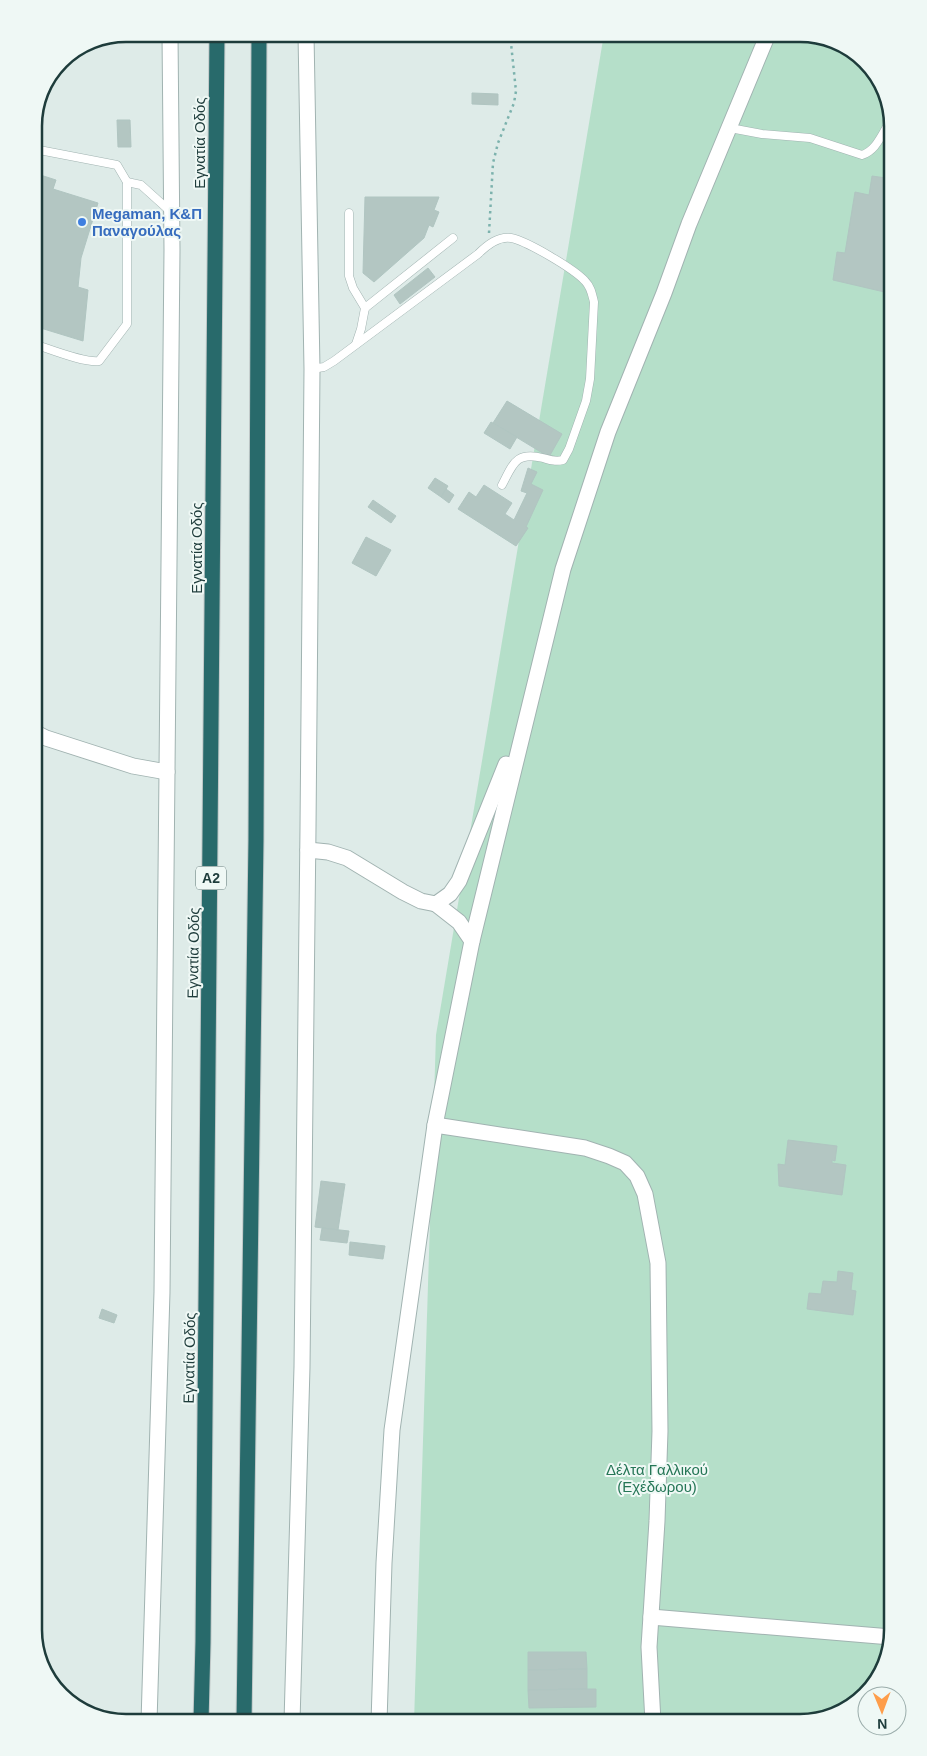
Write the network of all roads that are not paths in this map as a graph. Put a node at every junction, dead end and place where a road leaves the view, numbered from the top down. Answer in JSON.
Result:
{"nodes":[{"id":1,"x":170,"y":42,"type":"edge"},
{"id":2,"x":217,"y":42,"type":"edge"},
{"id":3,"x":259,"y":42,"type":"edge"},
{"id":4,"x":306,"y":42,"type":"edge"},
{"id":5,"x":764,"y":43,"type":"edge"},
{"id":6,"x":730,"y":128,"type":"junction"},
{"id":7,"x":884,"y":132,"type":"edge"},
{"id":8,"x":43,"y":151,"type":"edge"},
{"id":9,"x":127,"y":182,"type":"junction"},
{"id":10,"x":172,"y":213,"type":"junction"},
{"id":11,"x":349,"y":213,"type":"dead end"},
{"id":12,"x":453,"y":238,"type":"dead end"},
{"id":13,"x":365,"y":308,"type":"junction"},
{"id":14,"x":356,"y":344,"type":"junction"},
{"id":15,"x":43,"y":347,"type":"edge"},
{"id":16,"x":312,"y":369,"type":"junction"},
{"id":17,"x":502,"y":485,"type":"dead end"},
{"id":18,"x":528,"y":707,"type":"junction"},
{"id":19,"x":43,"y":736,"type":"edge"},
{"id":20,"x":167,"y":772,"type":"junction"},
{"id":21,"x":308,"y":850,"type":"junction"},
{"id":22,"x":436,"y":904,"type":"junction"},
{"id":23,"x":472,"y":940,"type":"junction"},
{"id":24,"x":435,"y":1125,"type":"junction"},
{"id":25,"x":651,"y":1617,"type":"junction"},
{"id":26,"x":884,"y":1636,"type":"edge"},
{"id":27,"x":150,"y":1713,"type":"edge"},
{"id":28,"x":201,"y":1713,"type":"edge"},
{"id":29,"x":244,"y":1713,"type":"edge"},
{"id":30,"x":292,"y":1713,"type":"edge"},
{"id":31,"x":379,"y":1713,"type":"edge"},
{"id":32,"x":653,"y":1714,"type":"edge"}],
"edges":[{"from":1,"to":10,"type":"street"},
{"from":2,"to":28,"type":"highway","name":"Εγνατία Οδός","number":"Α2"},
{"from":3,"to":29,"type":"highway"},
{"from":4,"to":16,"type":"street"},
{"from":5,"to":6,"type":"street"},
{"from":6,"to":7,"type":"lane"},
{"from":6,"to":18,"type":"street"},
{"from":8,"to":9,"type":"lane"},
{"from":9,"to":10,"type":"lane"},
{"from":9,"to":15,"type":"lane"},
{"from":10,"to":20,"type":"street"},
{"from":11,"to":13,"type":"lane"},
{"from":12,"to":13,"type":"lane"},
{"from":13,"to":14,"type":"lane"},
{"from":14,"to":16,"type":"lane"},
{"from":14,"to":17,"type":"lane"},
{"from":16,"to":21,"type":"street"},
{"from":18,"to":22,"type":"street"},
{"from":18,"to":23,"type":"street"},
{"from":19,"to":20,"type":"street"},
{"from":20,"to":27,"type":"street"},
{"from":21,"to":22,"type":"street"},
{"from":21,"to":30,"type":"street"},
{"from":22,"to":23,"type":"street"},
{"from":23,"to":24,"type":"street"},
{"from":24,"to":25,"type":"street"},
{"from":24,"to":31,"type":"street"},
{"from":25,"to":26,"type":"street"},
{"from":25,"to":32,"type":"street"}]}
